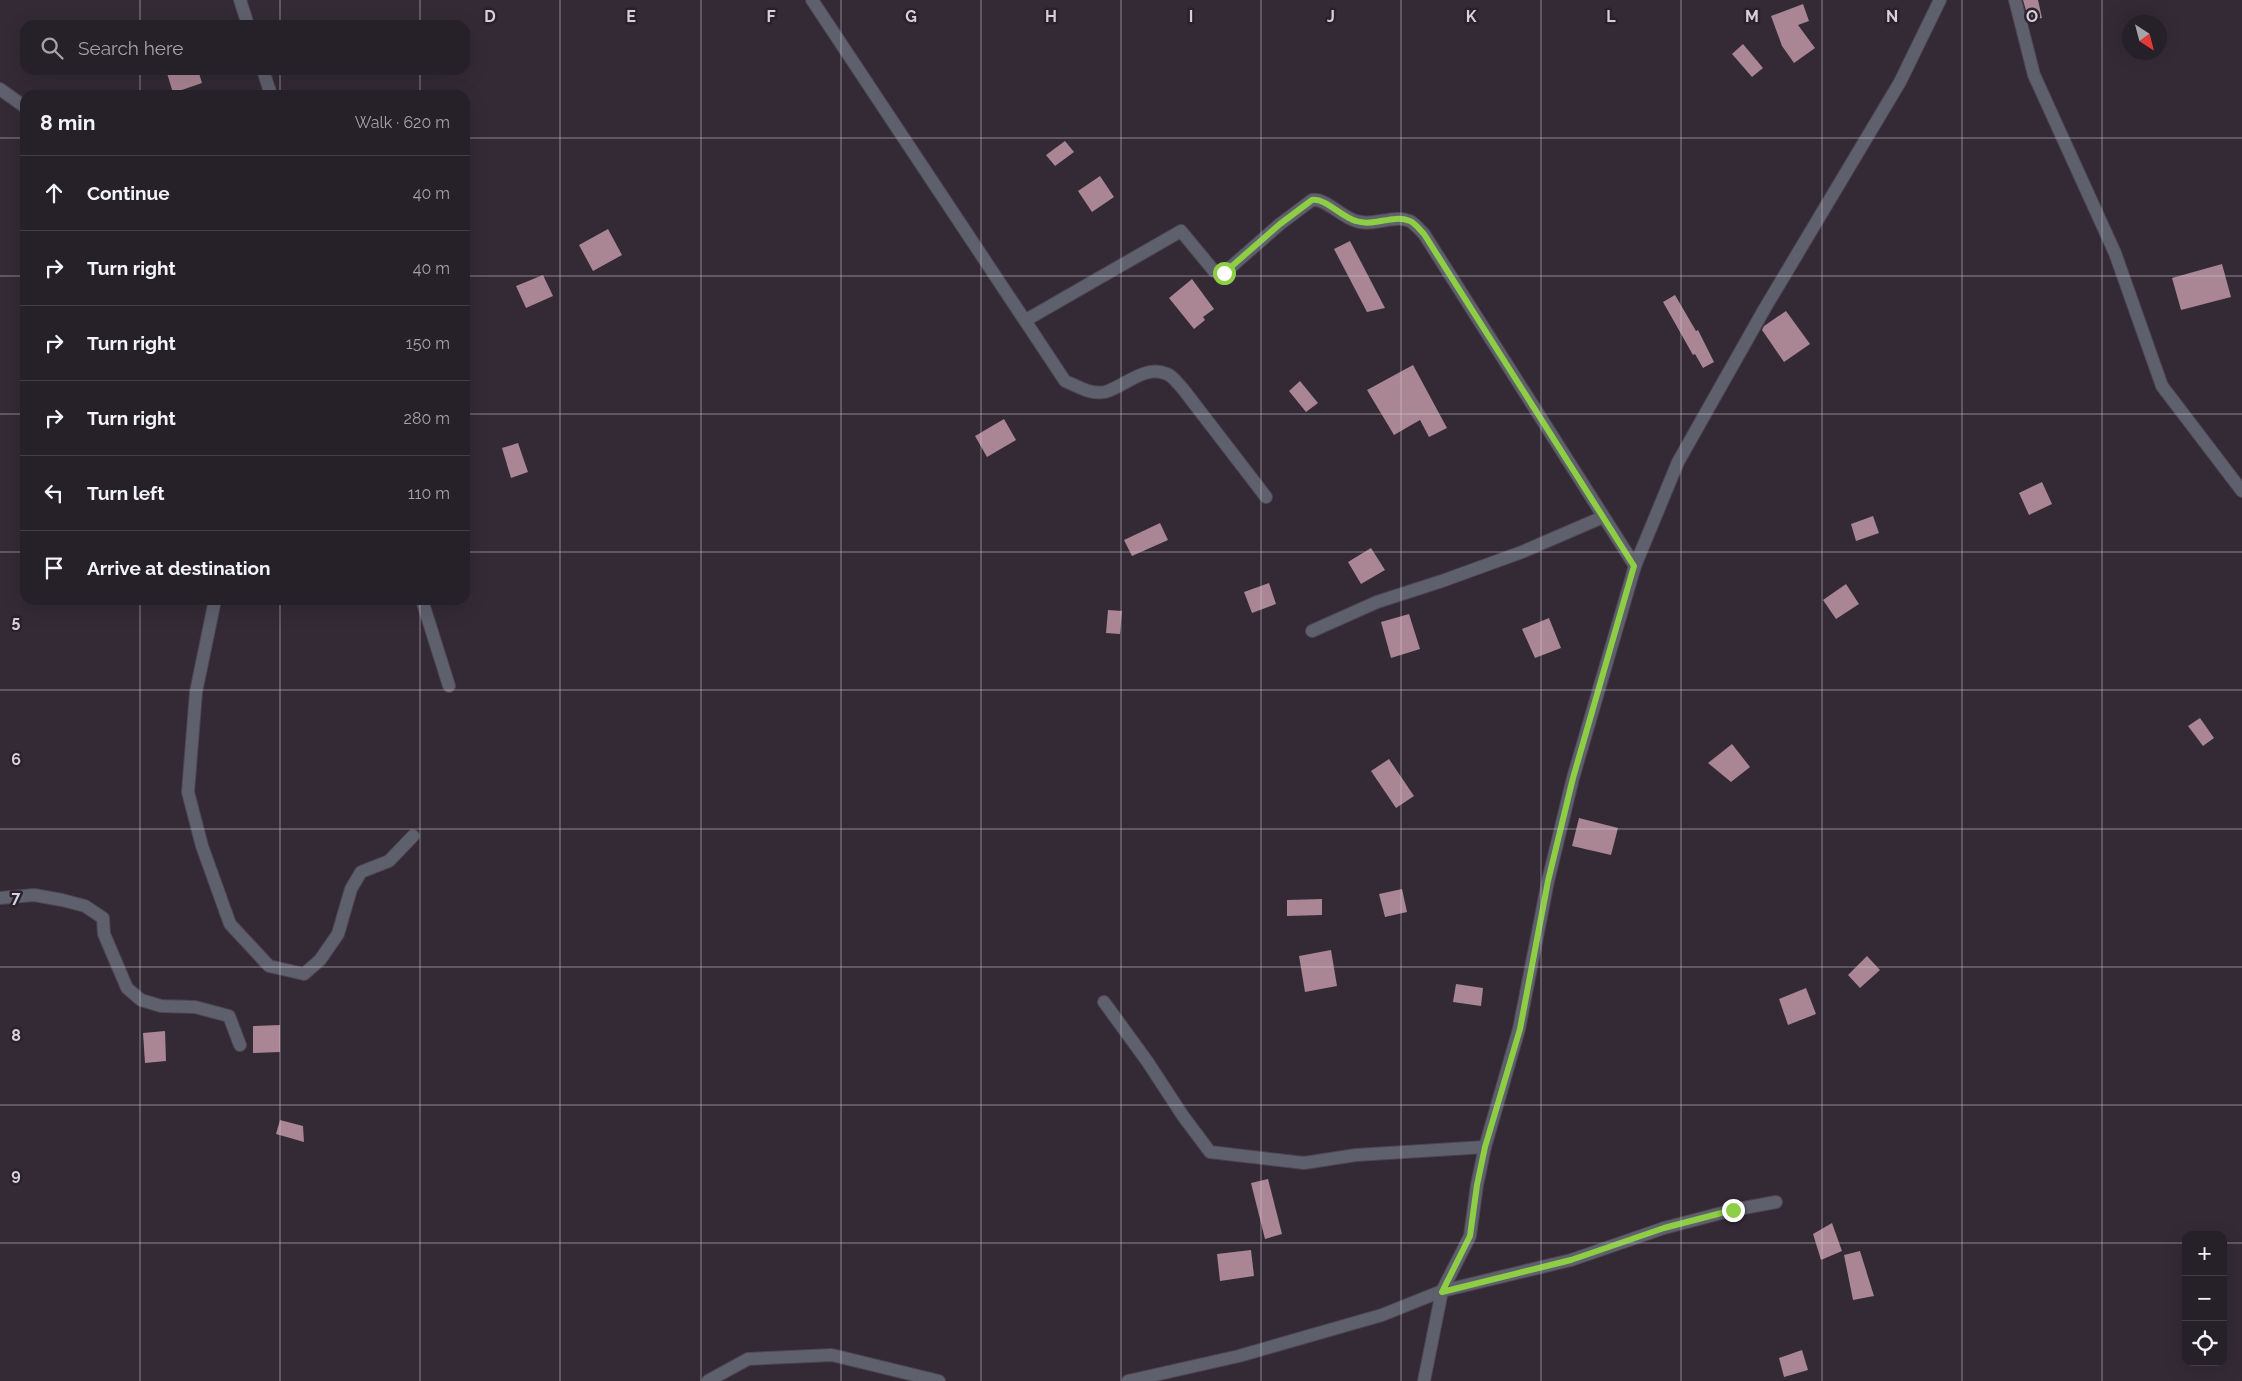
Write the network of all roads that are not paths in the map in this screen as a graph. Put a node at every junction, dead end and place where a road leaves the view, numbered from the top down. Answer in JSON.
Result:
{"nodes":[{"id":1,"x":240,"y":0,"type":"edge"},
{"id":2,"x":812,"y":0,"type":"edge"},
{"id":3,"x":1940,"y":0,"type":"edge"},
{"id":4,"x":2015,"y":0,"type":"edge"},
{"id":5,"x":246,"y":20,"type":"edge"},
{"id":6,"x":264,"y":75,"type":"edge"},
{"id":7,"x":0,"y":89,"type":"edge"},
{"id":8,"x":269,"y":90,"type":"edge"},
{"id":9,"x":20,"y":103,"type":"edge"},
{"id":10,"x":1026,"y":320,"type":"junction"},
{"id":11,"x":2242,"y":491,"type":"edge"},
{"id":12,"x":1266,"y":497,"type":"dead end"},
{"id":13,"x":1603,"y":517,"type":"junction"},
{"id":14,"x":1634,"y":566,"type":"junction"},
{"id":15,"x":214,"y":605,"type":"edge"},
{"id":16,"x":424,"y":605,"type":"edge"},
{"id":17,"x":1312,"y":631,"type":"dead end"},
{"id":18,"x":449,"y":686,"type":"dead end"},
{"id":19,"x":414,"y":836,"type":"dead end"},
{"id":20,"x":0,"y":898,"type":"edge"},
{"id":21,"x":1104,"y":1002,"type":"dead end"},
{"id":22,"x":240,"y":1045,"type":"dead end"},
{"id":23,"x":1485,"y":1147,"type":"junction"},
{"id":24,"x":1776,"y":1202,"type":"dead end"},
{"id":25,"x":1442,"y":1292,"type":"junction"},
{"id":26,"x":708,"y":1381,"type":"edge"},
{"id":27,"x":939,"y":1381,"type":"edge"},
{"id":28,"x":1128,"y":1381,"type":"edge"},
{"id":29,"x":1424,"y":1381,"type":"edge"}],
"edges":[{"from":1,"to":5,"type":"street"},
{"from":2,"to":10,"type":"street"},
{"from":3,"to":14,"type":"street"},
{"from":4,"to":11,"type":"street"},
{"from":6,"to":8,"type":"street"},
{"from":7,"to":9,"type":"street"},
{"from":10,"to":12,"type":"street"},
{"from":10,"to":13,"type":"street"},
{"from":13,"to":14,"type":"street"},
{"from":13,"to":17,"type":"street"},
{"from":14,"to":23,"type":"street"},
{"from":15,"to":19,"type":"street"},
{"from":16,"to":18,"type":"street"},
{"from":20,"to":22,"type":"street"},
{"from":21,"to":23,"type":"street"},
{"from":23,"to":25,"type":"street"},
{"from":24,"to":25,"type":"street"},
{"from":25,"to":28,"type":"street"},
{"from":25,"to":29,"type":"street"},
{"from":26,"to":27,"type":"street"}]}
